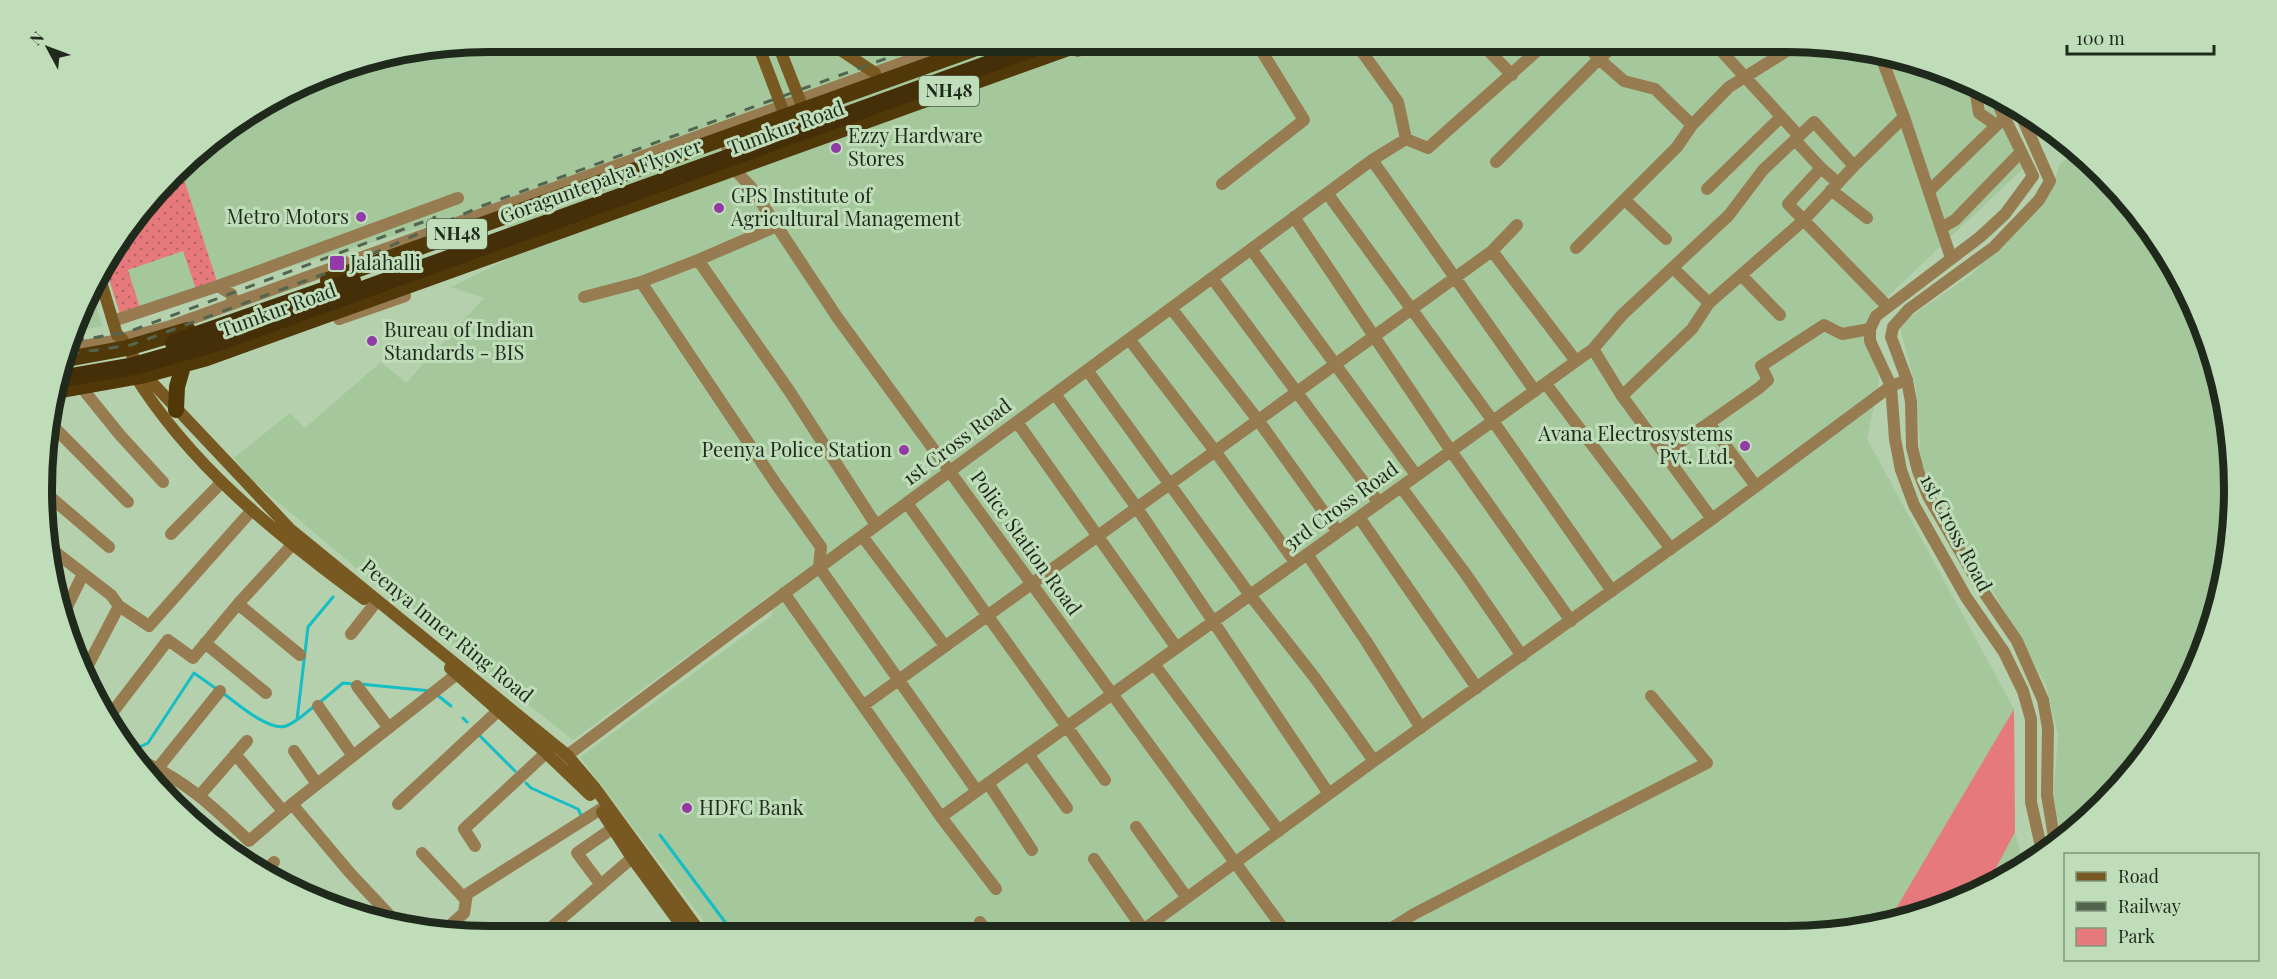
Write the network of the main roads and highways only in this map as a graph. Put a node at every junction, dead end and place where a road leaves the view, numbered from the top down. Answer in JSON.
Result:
{"nodes":[{"id":1,"x":761,"y":52,"type":"edge"},
{"id":2,"x":781,"y":52,"type":"edge"},
{"id":3,"x":843,"y":52,"type":"edge"},
{"id":4,"x":963,"y":52,"type":"edge"},
{"id":5,"x":987,"y":52,"type":"edge"},
{"id":6,"x":1022,"y":52,"type":"edge"},
{"id":7,"x":1058,"y":52,"type":"edge"},
{"id":8,"x":875,"y":73,"type":"road end"},
{"id":9,"x":802,"y":105,"type":"junction"},
{"id":10,"x":784,"y":111,"type":"junction"},
{"id":11,"x":813,"y":141,"type":"junction"},
{"id":12,"x":796,"y":147,"type":"junction"},
{"id":13,"x":103,"y":287,"type":"edge"},
{"id":14,"x":120,"y":343,"type":"junction"},
{"id":15,"x":73,"y":357,"type":"edge"},
{"id":16,"x":188,"y":364,"type":"junction"},
{"id":17,"x":70,"y":366,"type":"edge"},
{"id":18,"x":134,"y":377,"type":"junction"},
{"id":19,"x":67,"y":378,"type":"edge"},
{"id":20,"x":64,"y":389,"type":"edge"},
{"id":21,"x":176,"y":410,"type":"junction"},
{"id":22,"x":562,"y":759,"type":"junction"},
{"id":23,"x":685,"y":926,"type":"edge"},
{"id":24,"x":686,"y":926,"type":"edge"}],
"edges":[{"from":1,"to":10,"type":"main road"},
{"from":2,"to":9,"type":"main road"},
{"from":3,"to":8,"type":"main road"},
{"from":4,"to":9,"type":"highway","name":"Tumkur Road","number":"NH48"},
{"from":5,"to":17,"type":"highway","name":"Goraguntepalya Flyover","bridge":true},
{"from":6,"to":19,"type":"highway","name":"Goraguntepalya Flyover","bridge":true},
{"from":7,"to":11,"type":"highway","name":"Tumkur Road","number":"NH48"},
{"from":9,"to":10,"type":"highway","name":"Tumkur Road","number":"NH48"},
{"from":9,"to":11,"type":"main road"},
{"from":10,"to":12,"type":"main road"},
{"from":10,"to":14,"type":"highway","name":"Tumkur Road","number":"NH48"},
{"from":11,"to":12,"type":"highway","name":"Tumkur Road","number":"NH48"},
{"from":12,"to":16,"type":"highway","name":"Tumkur Road","number":"NH48"},
{"from":13,"to":14,"type":"main road"},
{"from":14,"to":15,"type":"highway","name":"Tumkur Road","number":"NH48"},
{"from":14,"to":18,"type":"main road"},
{"from":16,"to":18,"type":"highway","name":"Tumkur Road","number":"NH48"},
{"from":16,"to":21,"type":"highway"},
{"from":18,"to":20,"type":"highway","name":"Tumkur Road","number":"NH48"},
{"from":18,"to":21,"type":"main road","name":"Peenya Inner Ring Road"},
{"from":18,"to":22,"type":"main road","name":"Peenya Inner Ring Road"},
{"from":21,"to":22,"type":"main road","name":"Peenya Inner Ring Road"},
{"from":22,"to":23,"type":"main road","name":"Peenya Inner Ring Road"},
{"from":22,"to":24,"type":"main road","name":"Peenya Inner Ring Road"}]}
